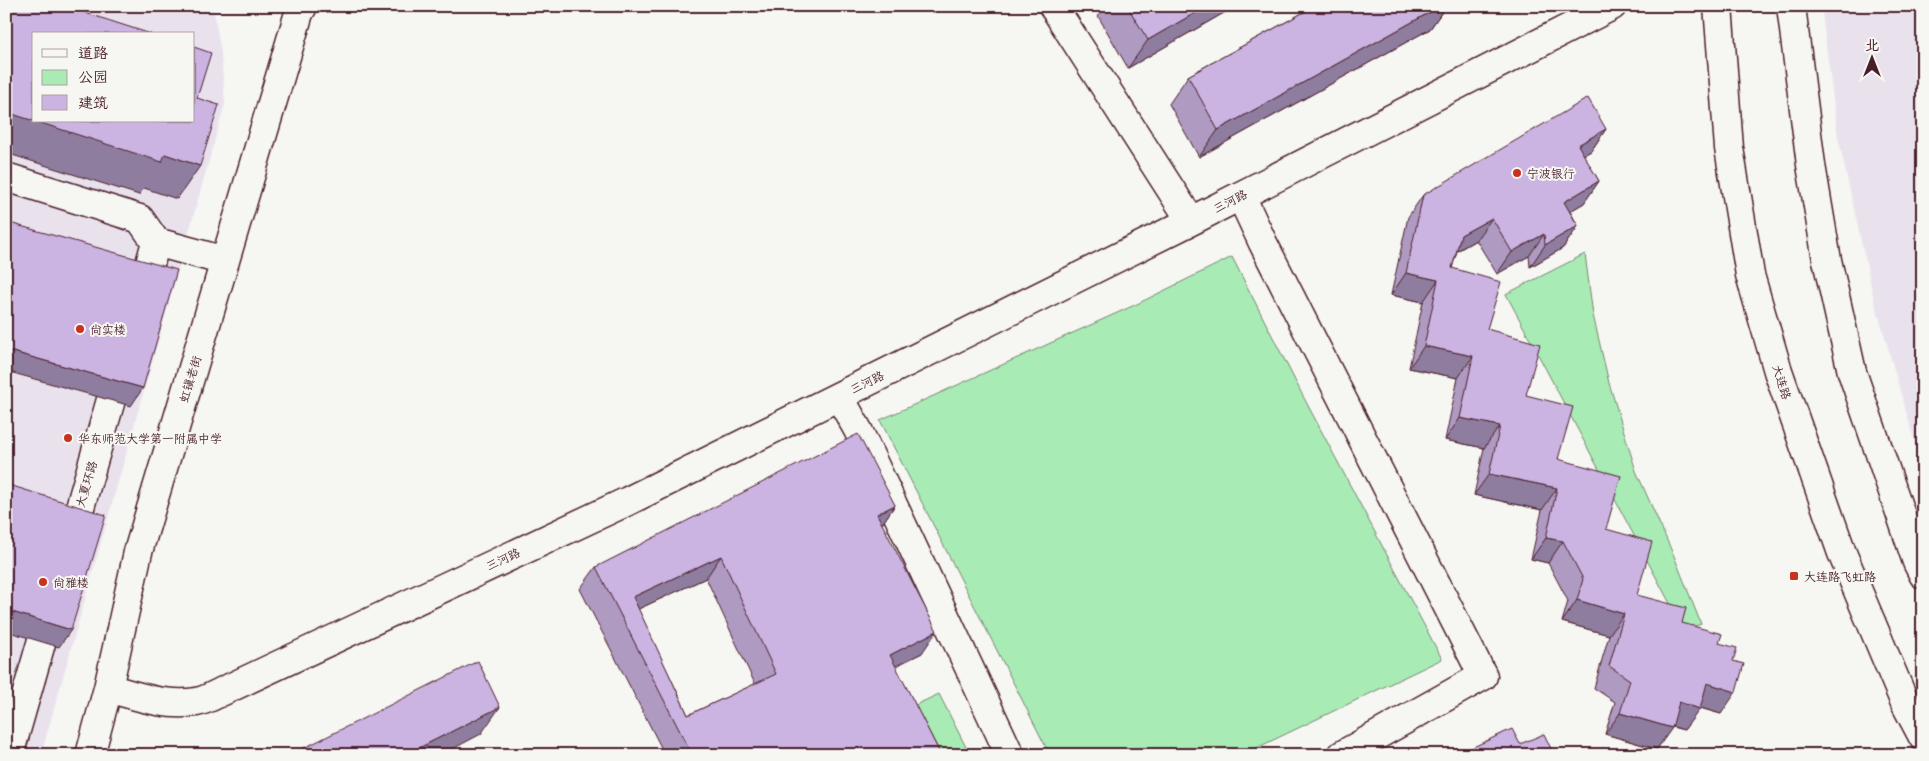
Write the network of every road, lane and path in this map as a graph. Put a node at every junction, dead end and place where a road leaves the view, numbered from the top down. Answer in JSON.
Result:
{"nodes":[{"id":1,"x":1054,"y":6,"type":"edge"},
{"id":2,"x":1612,"y":6,"type":"edge"},
{"id":3,"x":1718,"y":6,"type":"edge"},
{"id":4,"x":1791,"y":6,"type":"edge"},
{"id":5,"x":294,"y":8,"type":"edge"},
{"id":6,"x":6,"y":177,"type":"edge"},
{"id":7,"x":1241,"y":196,"type":"junction"},
{"id":8,"x":1191,"y":221,"type":"junction"},
{"id":9,"x":156,"y":242,"type":"junction"},
{"id":10,"x":225,"y":261,"type":"junction"},
{"id":11,"x":839,"y":396,"type":"junction"},
{"id":12,"x":1923,"y":574,"type":"edge"},
{"id":13,"x":108,"y":688,"type":"junction"},
{"id":14,"x":1923,"y":737,"type":"edge"},
{"id":15,"x":8,"y":755,"type":"edge"},
{"id":16,"x":90,"y":755,"type":"edge"},
{"id":17,"x":1010,"y":755,"type":"edge"},
{"id":18,"x":1342,"y":755,"type":"edge"}],
"edges":[{"from":1,"to":8,"type":"street"},
{"from":2,"to":7,"type":"street","name":"三河路"},
{"from":3,"to":14,"type":"street","name":"大连路"},
{"from":4,"to":12,"type":"street"},
{"from":5,"to":10,"type":"street","name":"虹镇老街"},
{"from":6,"to":9,"type":"street"},
{"from":7,"to":8,"type":"street","name":"三河路"},
{"from":7,"to":18,"type":"street"},
{"from":8,"to":11,"type":"street","name":"三河路"},
{"from":9,"to":10,"type":"street"},
{"from":9,"to":15,"type":"street","name":"大夏环路"},
{"from":10,"to":13,"type":"street","name":"虹镇老街"},
{"from":11,"to":13,"type":"street","name":"三河路"},
{"from":11,"to":17,"type":"street"},
{"from":13,"to":16,"type":"street","name":"虹镇老街"}]}
